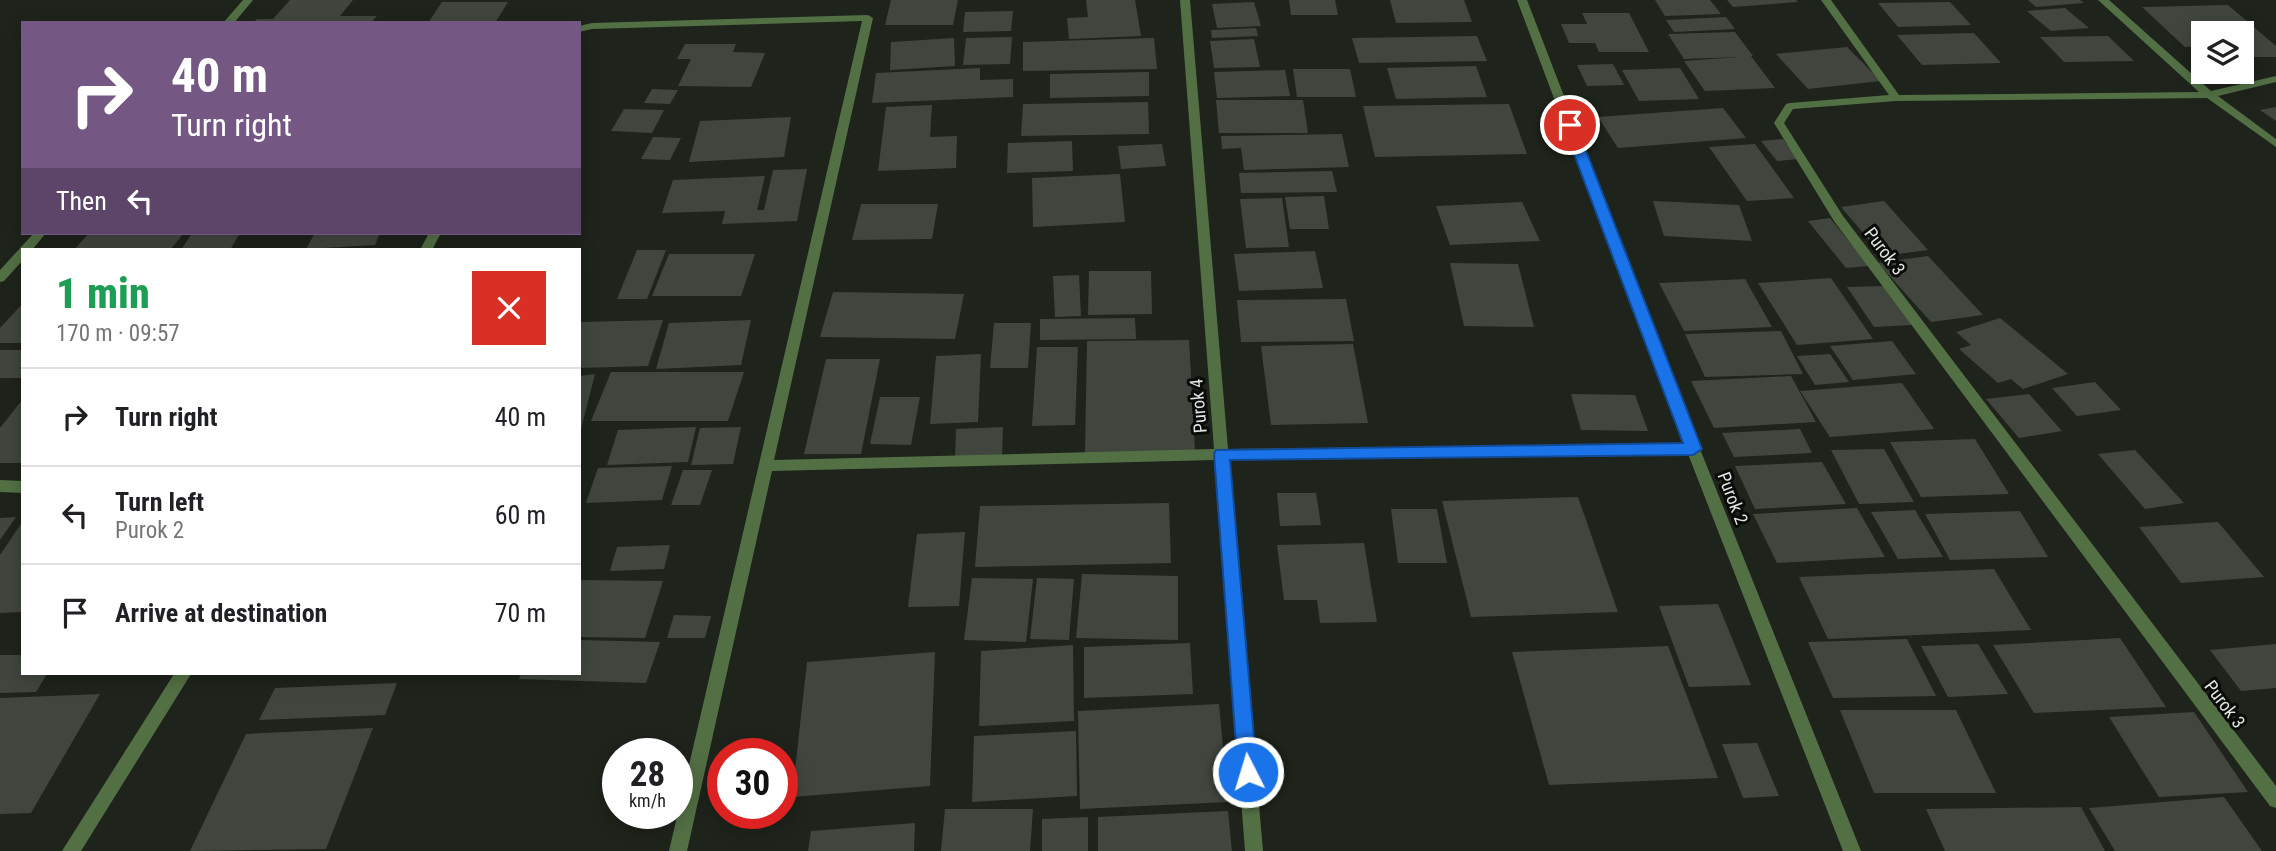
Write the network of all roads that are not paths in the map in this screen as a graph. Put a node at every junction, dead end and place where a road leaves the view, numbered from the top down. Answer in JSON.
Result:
{"nodes":[{"id":1,"x":248,"y":0,"type":"edge"},
{"id":2,"x":1185,"y":0,"type":"edge"},
{"id":3,"x":1522,"y":0,"type":"edge"},
{"id":4,"x":1826,"y":0,"type":"edge"},
{"id":5,"x":2103,"y":0,"type":"edge"},
{"id":6,"x":230,"y":21,"type":"edge"},
{"id":7,"x":581,"y":29,"type":"edge"},
{"id":8,"x":2276,"y":79,"type":"edge"},
{"id":9,"x":2209,"y":95,"type":"junction"},
{"id":10,"x":1896,"y":98,"type":"junction"},
{"id":11,"x":2276,"y":144,"type":"edge"},
{"id":12,"x":21,"y":254,"type":"edge"},
{"id":13,"x":0,"y":278,"type":"edge"},
{"id":14,"x":1693,"y":449,"type":"junction"},
{"id":15,"x":1222,"y":454,"type":"junction"},
{"id":16,"x":766,"y":466,"type":"junction"},
{"id":17,"x":0,"y":486,"type":"edge"},
{"id":18,"x":21,"y":486,"type":"edge"},
{"id":19,"x":182,"y":675,"type":"edge"},
{"id":20,"x":2276,"y":800,"type":"edge"},
{"id":21,"x":71,"y":851,"type":"edge"},
{"id":22,"x":678,"y":851,"type":"edge"},
{"id":23,"x":1254,"y":851,"type":"edge"},
{"id":24,"x":1852,"y":851,"type":"edge"}],
"edges":[{"from":1,"to":6,"type":"street"},
{"from":2,"to":15,"type":"street","name":"Purok 4"},
{"from":3,"to":14,"type":"street","name":"Purok 2"},
{"from":4,"to":10,"type":"street"},
{"from":5,"to":9,"type":"street"},
{"from":7,"to":16,"type":"street"},
{"from":8,"to":9,"type":"street","name":"Purok 3"},
{"from":9,"to":10,"type":"street","name":"Purok 3"},
{"from":9,"to":11,"type":"street"},
{"from":10,"to":20,"type":"street","name":"Purok 3"},
{"from":12,"to":13,"type":"street"},
{"from":14,"to":15,"type":"street"},
{"from":14,"to":24,"type":"street","name":"Purok 2"},
{"from":15,"to":16,"type":"street"},
{"from":15,"to":23,"type":"street","name":"Purok 4"},
{"from":16,"to":22,"type":"street"},
{"from":17,"to":18,"type":"street"},
{"from":19,"to":21,"type":"street"}]}
